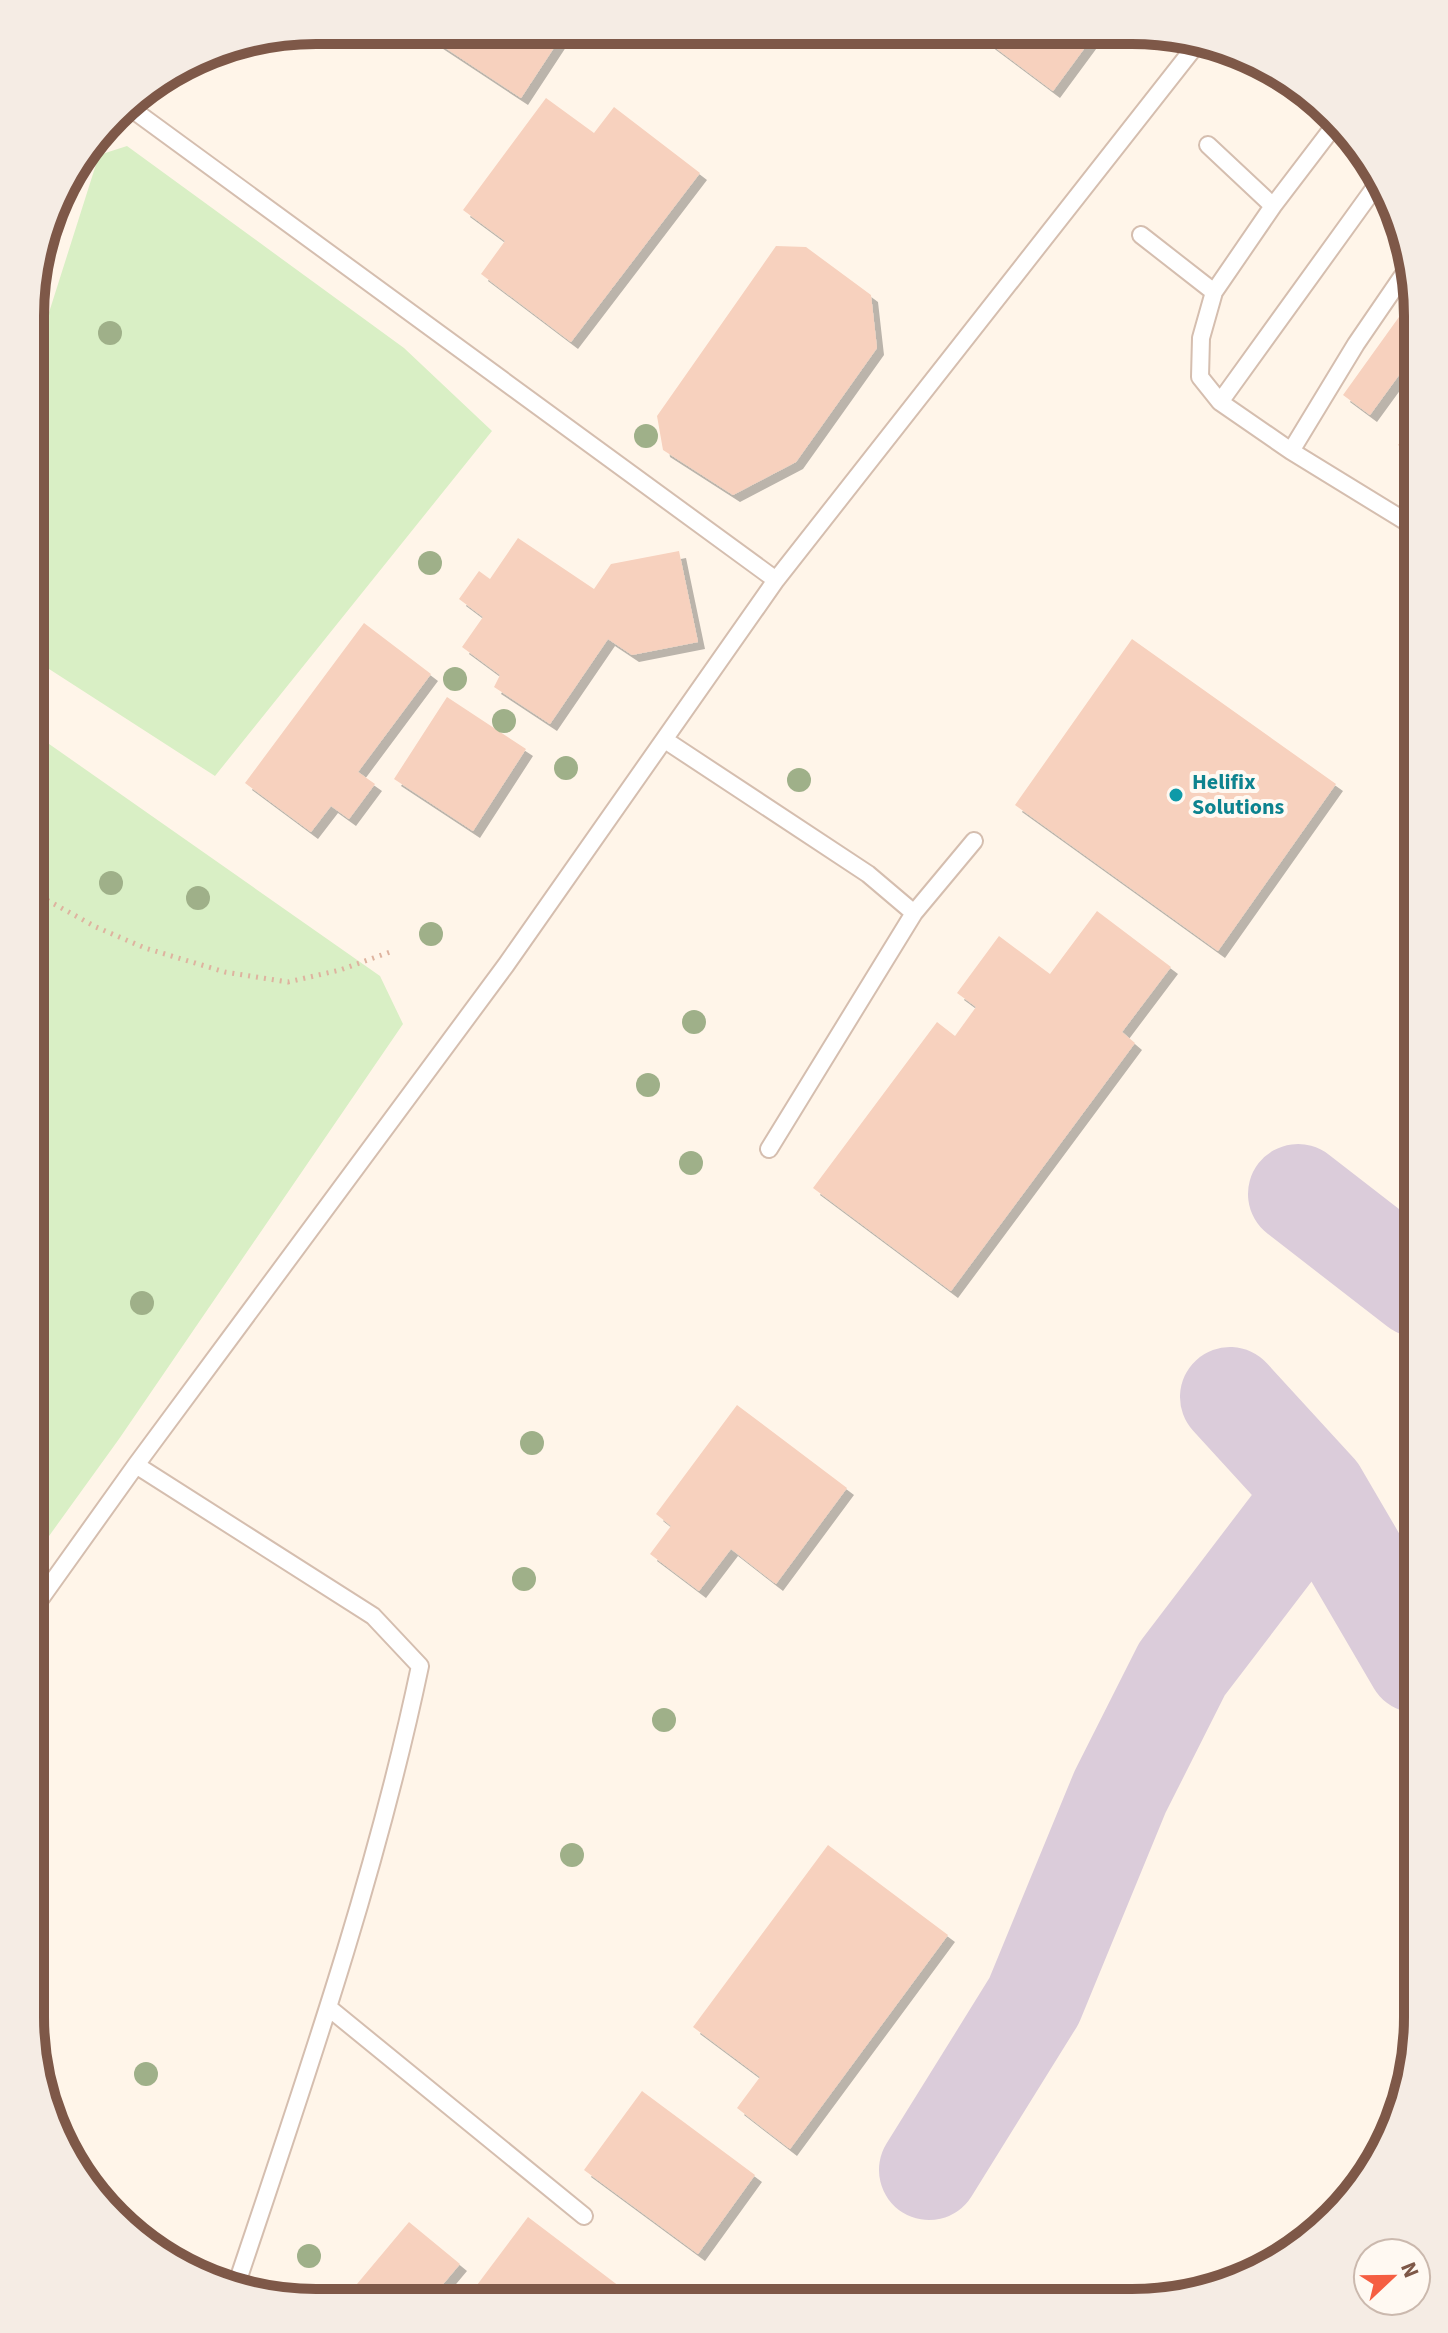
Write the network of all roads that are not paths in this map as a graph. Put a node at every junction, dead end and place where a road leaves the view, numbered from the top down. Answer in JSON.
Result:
{"nodes":[{"id":1,"x":1192,"y":51,"type":"edge"},
{"id":2,"x":136,"y":112,"type":"edge"},
{"id":3,"x":1330,"y":131,"type":"edge"},
{"id":4,"x":1208,"y":145,"type":"dead end"},
{"id":5,"x":1373,"y":190,"type":"edge"},
{"id":6,"x":1273,"y":206,"type":"junction"},
{"id":7,"x":1141,"y":235,"type":"dead end"},
{"id":8,"x":1401,"y":279,"type":"edge"},
{"id":9,"x":1214,"y":292,"type":"junction"},
{"id":10,"x":1220,"y":402,"type":"junction"},
{"id":11,"x":1291,"y":451,"type":"junction"},
{"id":12,"x":1404,"y":520,"type":"edge"},
{"id":13,"x":776,"y":580,"type":"junction"},
{"id":14,"x":665,"y":740,"type":"junction"},
{"id":15,"x":974,"y":841,"type":"dead end"},
{"id":16,"x":914,"y":913,"type":"junction"},
{"id":17,"x":769,"y":1149,"type":"dead end"},
{"id":18,"x":136,"y":1465,"type":"junction"},
{"id":19,"x":44,"y":1594,"type":"edge"},
{"id":20,"x":329,"y":2008,"type":"junction"},
{"id":21,"x":584,"y":2216,"type":"dead end"},
{"id":22,"x":239,"y":2277,"type":"edge"}],
"edges":[{"from":1,"to":13,"type":"lane"},
{"from":2,"to":13,"type":"lane"},
{"from":3,"to":6,"type":"lane"},
{"from":4,"to":6,"type":"lane"},
{"from":5,"to":10,"type":"lane"},
{"from":6,"to":9,"type":"lane"},
{"from":7,"to":9,"type":"lane"},
{"from":8,"to":11,"type":"lane"},
{"from":9,"to":10,"type":"lane"},
{"from":10,"to":11,"type":"lane"},
{"from":11,"to":12,"type":"lane"},
{"from":13,"to":14,"type":"lane"},
{"from":14,"to":16,"type":"lane"},
{"from":14,"to":18,"type":"lane"},
{"from":15,"to":16,"type":"lane"},
{"from":16,"to":17,"type":"lane"},
{"from":18,"to":19,"type":"lane"},
{"from":18,"to":20,"type":"lane"},
{"from":20,"to":21,"type":"lane"},
{"from":20,"to":22,"type":"lane"}]}
